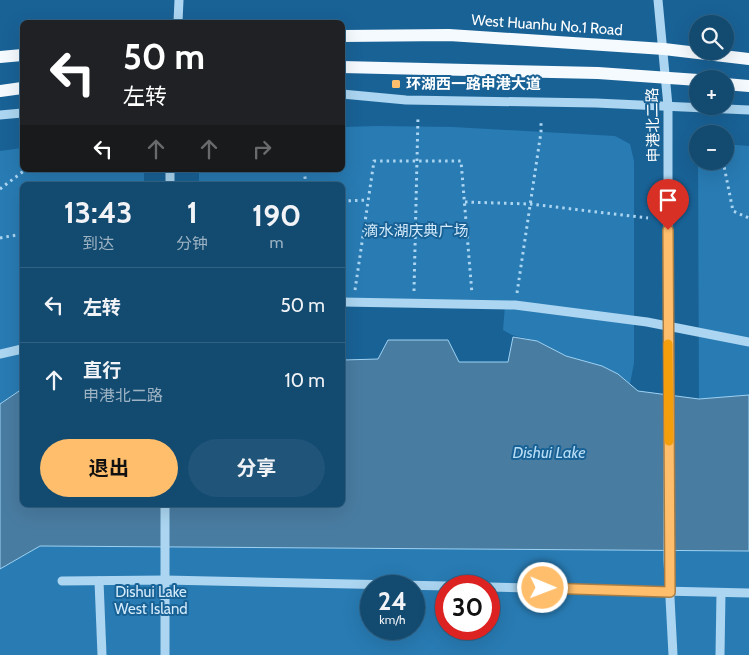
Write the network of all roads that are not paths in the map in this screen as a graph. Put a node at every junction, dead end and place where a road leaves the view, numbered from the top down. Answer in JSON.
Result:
{"nodes":[{"id":1,"x":179,"y":0,"type":"edge"},
{"id":2,"x":658,"y":0,"type":"edge"},
{"id":3,"x":178,"y":20,"type":"edge"},
{"id":4,"x":345,"y":36,"type":"edge"},
{"id":5,"x":664,"y":49,"type":"junction"},
{"id":6,"x":20,"y":55,"type":"edge"},
{"id":7,"x":0,"y":57,"type":"edge"},
{"id":8,"x":749,"y":59,"type":"edge"},
{"id":9,"x":345,"y":68,"type":"edge"},
{"id":10,"x":666,"y":76,"type":"junction"},
{"id":11,"x":689,"y":79,"type":"edge"},
{"id":12,"x":734,"y":85,"type":"edge"},
{"id":13,"x":749,"y":86,"type":"edge"},
{"id":14,"x":20,"y":88,"type":"edge"},
{"id":15,"x":0,"y":91,"type":"edge"},
{"id":16,"x":345,"y":94,"type":"edge"},
{"id":17,"x":668,"y":106,"type":"junction"},
{"id":18,"x":749,"y":110,"type":"edge"},
{"id":19,"x":20,"y":113,"type":"edge"},
{"id":20,"x":0,"y":115,"type":"edge"},
{"id":21,"x":345,"y":302,"type":"edge"},
{"id":22,"x":667,"y":326,"type":"junction"},
{"id":23,"x":749,"y":342,"type":"edge"},
{"id":24,"x":20,"y":349,"type":"edge"},
{"id":25,"x":0,"y":354,"type":"edge"},
{"id":26,"x":166,"y":507,"type":"edge"},
{"id":27,"x":165,"y":580,"type":"junction"},
{"id":28,"x":62,"y":581,"type":"dead end"},
{"id":29,"x":100,"y":581,"type":"junction"},
{"id":30,"x":435,"y":586,"type":"edge"},
{"id":31,"x":500,"y":587,"type":"edge"},
{"id":32,"x":670,"y":592,"type":"junction"},
{"id":33,"x":721,"y":593,"type":"junction"},
{"id":34,"x":749,"y":593,"type":"edge"},
{"id":35,"x":102,"y":655,"type":"edge"},
{"id":36,"x":165,"y":655,"type":"edge"},
{"id":37,"x":673,"y":655,"type":"edge"},
{"id":38,"x":720,"y":655,"type":"edge"}],
"edges":[{"from":1,"to":3,"type":"street"},
{"from":2,"to":5,"type":"street","name":"申港北二路"},
{"from":4,"to":5,"type":"main road","name":"West Huanhu No.1 Road"},
{"from":5,"to":8,"type":"main road","name":"West Huanhu No.1 Road"},
{"from":5,"to":10,"type":"street","name":"申港北二路"},
{"from":6,"to":7,"type":"main road"},
{"from":9,"to":10,"type":"main road"},
{"from":10,"to":11,"type":"main road"},
{"from":10,"to":17,"type":"street","name":"申港北二路"},
{"from":12,"to":13,"type":"main road"},
{"from":14,"to":15,"type":"main road"},
{"from":16,"to":17,"type":"street"},
{"from":17,"to":18,"type":"street"},
{"from":17,"to":22,"type":"street","name":"申港北二路"},
{"from":19,"to":20,"type":"street"},
{"from":21,"to":22,"type":"street"},
{"from":22,"to":23,"type":"street"},
{"from":22,"to":32,"type":"street","name":"申港北二路"},
{"from":24,"to":25,"type":"street"},
{"from":26,"to":27,"type":"street"},
{"from":27,"to":29,"type":"street"},
{"from":27,"to":30,"type":"street"},
{"from":27,"to":36,"type":"street"},
{"from":28,"to":29,"type":"street"},
{"from":29,"to":35,"type":"street"},
{"from":31,"to":32,"type":"street"},
{"from":32,"to":33,"type":"street"},
{"from":32,"to":37,"type":"street","name":"申港北二路"},
{"from":33,"to":34,"type":"street"},
{"from":33,"to":38,"type":"street"}]}
